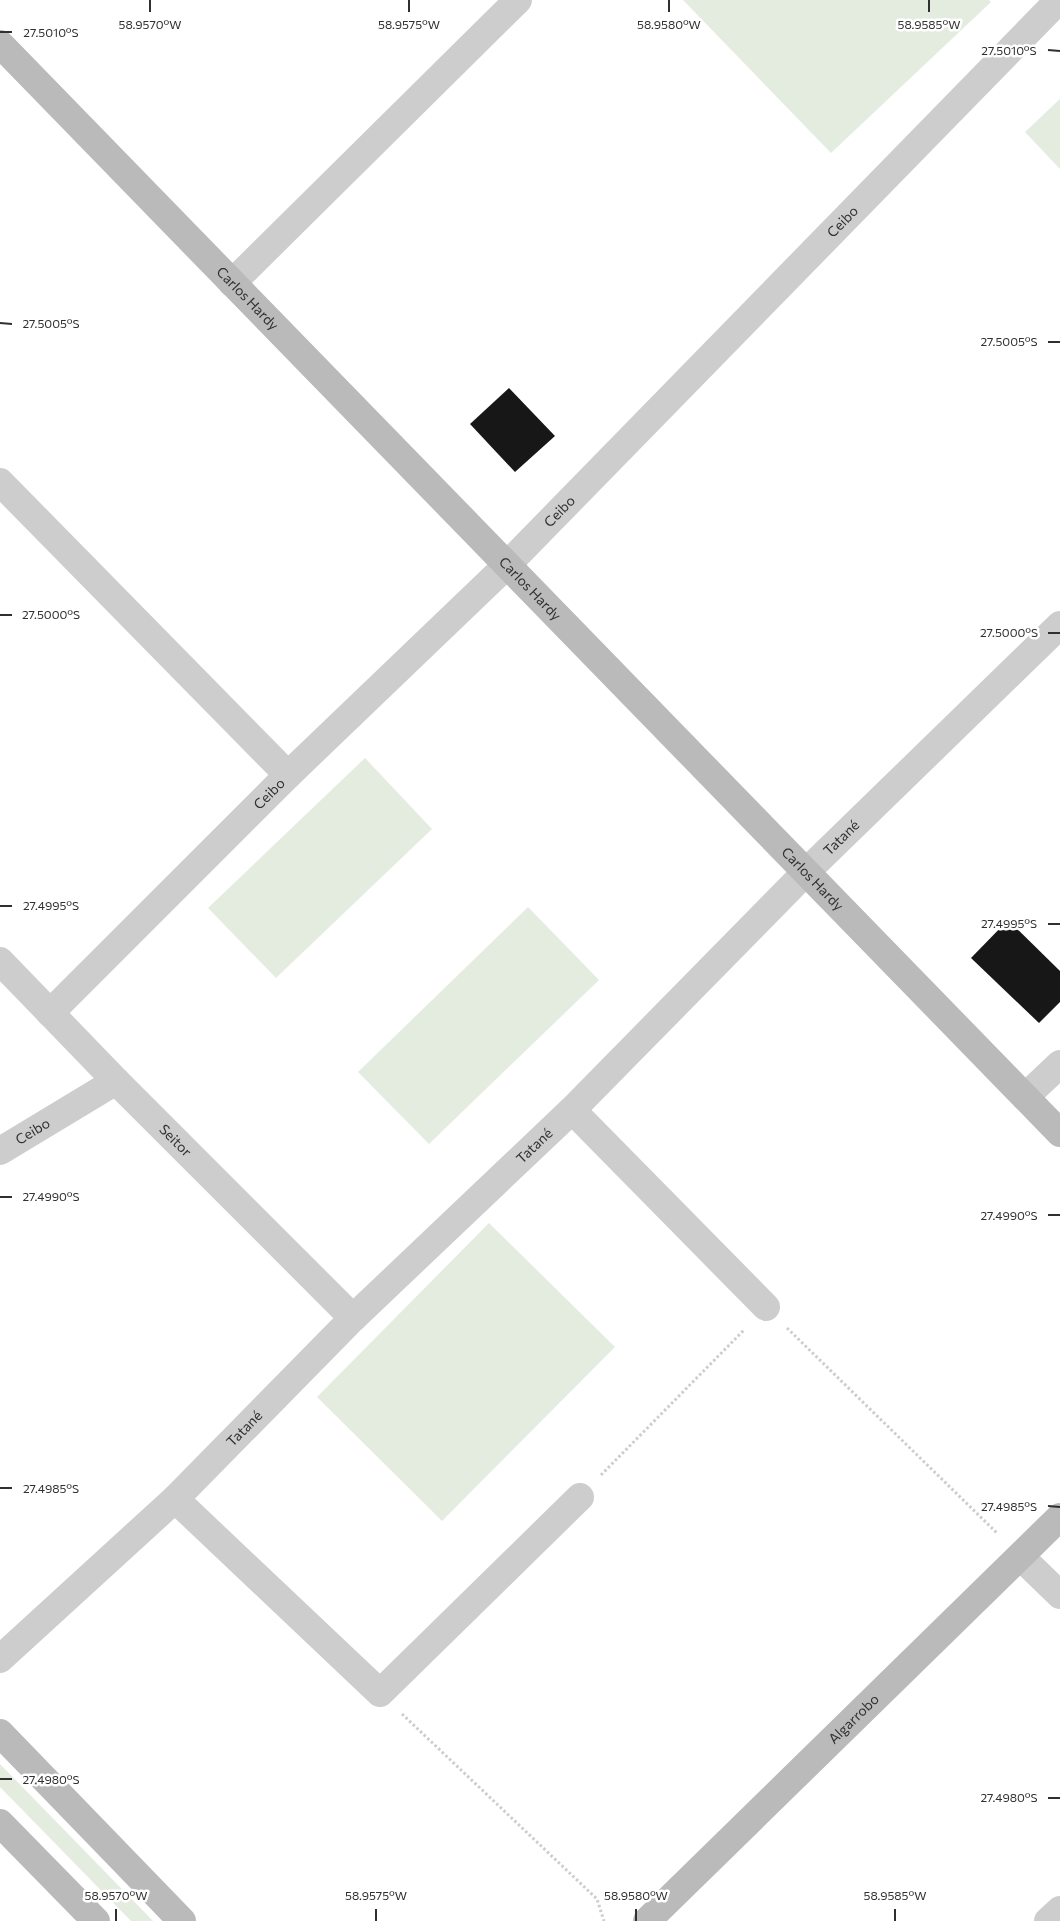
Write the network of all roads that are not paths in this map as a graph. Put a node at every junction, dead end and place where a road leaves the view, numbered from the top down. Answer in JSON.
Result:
{"nodes":[{"id":1,"x":518,"y":0,"type":"edge"},
{"id":2,"x":1059,"y":0,"type":"edge"},
{"id":3,"x":0,"y":44,"type":"edge"},
{"id":4,"x":232,"y":283,"type":"junction"},
{"id":5,"x":0,"y":482,"type":"edge"},
{"id":6,"x":507,"y":564,"type":"junction"},
{"id":7,"x":1060,"y":624,"type":"edge"},
{"id":8,"x":288,"y":775,"type":"junction"},
{"id":9,"x":806,"y":872,"type":"junction"},
{"id":10,"x":0,"y":961,"type":"edge"},
{"id":11,"x":50,"y":1012,"type":"junction"},
{"id":12,"x":1060,"y":1064,"type":"edge"},
{"id":13,"x":116,"y":1081,"type":"junction"},
{"id":14,"x":1025,"y":1097,"type":"junction"},
{"id":15,"x":572,"y":1110,"type":"junction"},
{"id":16,"x":1060,"y":1133,"type":"edge"},
{"id":17,"x":0,"y":1151,"type":"edge"},
{"id":18,"x":766,"y":1308,"type":"road end"},
{"id":19,"x":353,"y":1318,"type":"junction"},
{"id":20,"x":580,"y":1497,"type":"road end"},
{"id":21,"x":175,"y":1499,"type":"junction"},
{"id":22,"x":1060,"y":1517,"type":"edge"},
{"id":23,"x":1021,"y":1556,"type":"junction"},
{"id":24,"x":1060,"y":1595,"type":"edge"},
{"id":25,"x":0,"y":1659,"type":"edge"},
{"id":26,"x":0,"y":1733,"type":"edge"},
{"id":27,"x":0,"y":1823,"type":"edge"},
{"id":28,"x":1060,"y":1910,"type":"edge"},
{"id":29,"x":96,"y":1921,"type":"edge"},
{"id":30,"x":182,"y":1921,"type":"edge"},
{"id":31,"x":647,"y":1921,"type":"edge"},
{"id":32,"x":1048,"y":1921,"type":"edge"}],
"edges":[{"from":1,"to":4,"type":"street"},
{"from":2,"to":6,"type":"street","name":"Ceibo"},
{"from":3,"to":4,"type":"street","name":"Carlos Hardy"},
{"from":4,"to":6,"type":"street","name":"Carlos Hardy"},
{"from":5,"to":8,"type":"street"},
{"from":6,"to":8,"type":"street","name":"Ceibo"},
{"from":6,"to":9,"type":"street","name":"Carlos Hardy"},
{"from":7,"to":9,"type":"street","name":"Tatané"},
{"from":8,"to":11,"type":"street","name":"Ceibo"},
{"from":9,"to":14,"type":"street","name":"Carlos Hardy"},
{"from":9,"to":15,"type":"street","name":"Tatané"},
{"from":10,"to":11,"type":"street","name":"Seitor"},
{"from":11,"to":13,"type":"street","name":"Seitor"},
{"from":12,"to":14,"type":"street"},
{"from":13,"to":17,"type":"street","name":"Ceibo"},
{"from":13,"to":19,"type":"street","name":"Seitor"},
{"from":14,"to":16,"type":"street","name":"Carlos Hardy"},
{"from":15,"to":18,"type":"street"},
{"from":15,"to":19,"type":"street","name":"Tatané"},
{"from":19,"to":21,"type":"street","name":"Tatané"},
{"from":20,"to":21,"type":"street"},
{"from":21,"to":25,"type":"street","name":"Tatané"},
{"from":22,"to":23,"type":"street","name":"Algarrobo"},
{"from":23,"to":24,"type":"street"},
{"from":23,"to":31,"type":"street","name":"Algarrobo"},
{"from":26,"to":30,"type":"street"},
{"from":27,"to":29,"type":"street"},
{"from":28,"to":32,"type":"street"}]}
